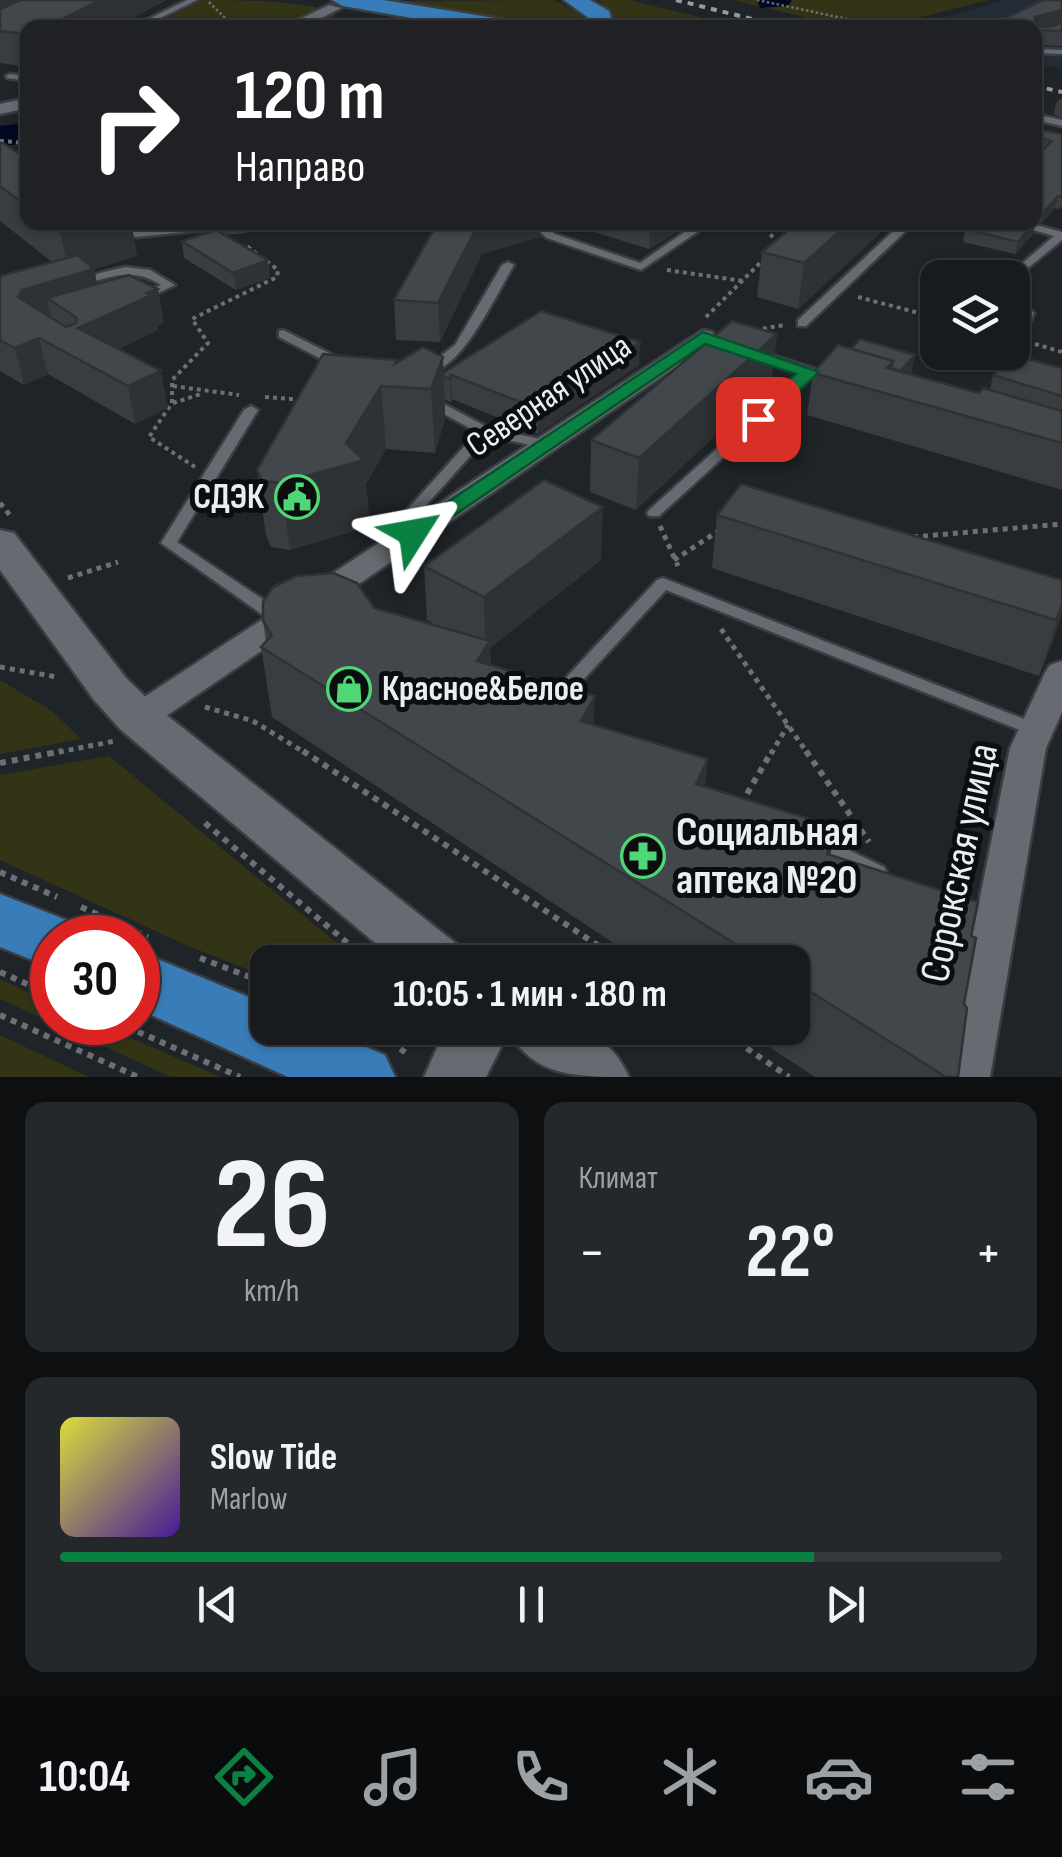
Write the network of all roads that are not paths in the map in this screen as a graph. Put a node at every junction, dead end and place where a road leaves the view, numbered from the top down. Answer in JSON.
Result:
{"nodes":[{"id":1,"x":193,"y":0,"type":"edge"},
{"id":2,"x":380,"y":2,"type":"edge"},
{"id":3,"x":581,"y":2,"type":"edge"},
{"id":4,"x":338,"y":4,"type":"edge"},
{"id":5,"x":150,"y":20,"type":"edge"},
{"id":6,"x":305,"y":20,"type":"edge"},
{"id":7,"x":356,"y":20,"type":"edge"},
{"id":8,"x":472,"y":20,"type":"edge"},
{"id":9,"x":602,"y":20,"type":"edge"},
{"id":10,"x":10,"y":76,"type":"dead end"},
{"id":11,"x":20,"y":78,"type":"edge"},
{"id":12,"x":123,"y":230,"type":"edge"},
{"id":13,"x":167,"y":230,"type":"edge"},
{"id":14,"x":543,"y":230,"type":"edge"},
{"id":15,"x":696,"y":230,"type":"edge"},
{"id":16,"x":902,"y":230,"type":"edge"},
{"id":17,"x":1062,"y":235,"type":"edge"},
{"id":18,"x":1030,"y":261,"type":"edge"},
{"id":19,"x":508,"y":264,"type":"dead end"},
{"id":20,"x":65,"y":286,"type":"edge"},
{"id":21,"x":120,"y":305,"type":"edge"},
{"id":22,"x":802,"y":322,"type":"road end"},
{"id":23,"x":283,"y":334,"type":"dead end"},
{"id":24,"x":712,"y":340,"type":"edge"},
{"id":25,"x":738,"y":349,"type":"edge"},
{"id":26,"x":352,"y":370,"type":"edge"},
{"id":27,"x":809,"y":372,"type":"junction"},
{"id":28,"x":420,"y":378,"type":"edge"},
{"id":29,"x":845,"y":383,"type":"edge"},
{"id":30,"x":407,"y":388,"type":"edge"},
{"id":31,"x":255,"y":403,"type":"road end"},
{"id":32,"x":485,"y":431,"type":"junction"},
{"id":33,"x":544,"y":444,"type":"junction"},
{"id":34,"x":654,"y":513,"type":"road end"},
{"id":35,"x":6,"y":530,"type":"edge"},
{"id":36,"x":413,"y":533,"type":"junction"},
{"id":37,"x":304,"y":614,"type":"junction"},
{"id":38,"x":1062,"y":673,"type":"edge"},
{"id":39,"x":553,"y":702,"type":"edge"},
{"id":40,"x":142,"y":719,"type":"junction"},
{"id":41,"x":1036,"y":730,"type":"junction"},
{"id":42,"x":793,"y":831,"type":"edge"},
{"id":43,"x":898,"y":883,"type":"edge"},
{"id":44,"x":0,"y":919,"type":"edge"},
{"id":45,"x":30,"y":932,"type":"edge"},
{"id":46,"x":417,"y":945,"type":"edge"},
{"id":47,"x":160,"y":958,"type":"edge"},
{"id":48,"x":471,"y":1045,"type":"edge"},
{"id":49,"x":557,"y":1045,"type":"edge"},
{"id":50,"x":385,"y":1058,"type":"edge"},
{"id":51,"x":454,"y":1077,"type":"edge"},
{"id":52,"x":598,"y":1077,"type":"edge"},
{"id":53,"x":967,"y":1077,"type":"edge"}],
"edges":[{"from":1,"to":5,"type":"lane"},
{"from":2,"to":4,"type":"main road"},
{"from":2,"to":7,"type":"main road"},
{"from":2,"to":8,"type":"main road"},
{"from":3,"to":9,"type":"main road"},
{"from":4,"to":6,"type":"street"},
{"from":10,"to":11,"type":"lane"},
{"from":12,"to":13,"type":"lane"},
{"from":14,"to":15,"type":"lane"},
{"from":16,"to":22,"type":"lane"},
{"from":17,"to":18,"type":"lane"},
{"from":19,"to":28,"type":"lane"},
{"from":20,"to":21,"type":"lane"},
{"from":23,"to":26,"type":"lane"},
{"from":24,"to":33,"type":"street","name":"Северная улица"},
{"from":25,"to":27,"type":"lane"},
{"from":27,"to":29,"type":"lane"},
{"from":27,"to":34,"type":"lane"},
{"from":30,"to":32,"type":"lane"},
{"from":31,"to":37,"type":"lane"},
{"from":32,"to":33,"type":"lane"},
{"from":32,"to":36,"type":"lane"},
{"from":33,"to":36,"type":"street","name":"Северная улица"},
{"from":35,"to":40,"type":"street"},
{"from":36,"to":37,"type":"street","name":"Северная улица"},
{"from":37,"to":40,"type":"street","name":"Северная улица"},
{"from":38,"to":41,"type":"street","name":"Сорокская улица"},
{"from":39,"to":41,"type":"lane"},
{"from":40,"to":46,"type":"street"},
{"from":41,"to":53,"type":"street","name":"Сорокская улица"},
{"from":42,"to":43,"type":"lane"},
{"from":44,"to":45,"type":"main road"},
{"from":47,"to":50,"type":"main road"},
{"from":48,"to":51,"type":"street"},
{"from":49,"to":52,"type":"street"}]}
